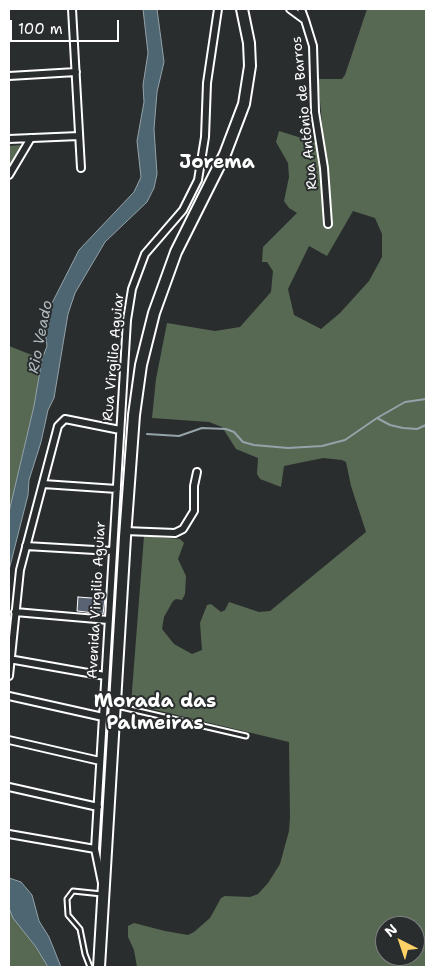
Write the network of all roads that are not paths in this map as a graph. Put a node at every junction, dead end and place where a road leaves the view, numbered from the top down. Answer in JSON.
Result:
{"nodes":[{"id":1,"x":72,"y":9,"type":"edge"},
{"id":2,"x":218,"y":9,"type":"edge"},
{"id":3,"x":242,"y":9,"type":"edge"},
{"id":4,"x":290,"y":9,"type":"edge"},
{"id":5,"x":302,"y":9,"type":"edge"},
{"id":6,"x":305,"y":20,"type":"junction"},
{"id":7,"x":76,"y":72,"type":"junction"},
{"id":8,"x":9,"y":76,"type":"edge"},
{"id":9,"x":79,"y":136,"type":"junction"},
{"id":10,"x":31,"y":138,"type":"junction"},
{"id":11,"x":9,"y":139,"type":"edge"},
{"id":12,"x":81,"y":168,"type":"dead end"},
{"id":13,"x":9,"y":175,"type":"edge"},
{"id":14,"x":328,"y":224,"type":"dead end"},
{"id":15,"x":120,"y":430,"type":"junction"},
{"id":16,"x":197,"y":472,"type":"dead end"},
{"id":17,"x":43,"y":484,"type":"junction"},
{"id":18,"x":117,"y":489,"type":"junction"},
{"id":19,"x":126,"y":531,"type":"junction"},
{"id":20,"x":26,"y":546,"type":"junction"},
{"id":21,"x":112,"y":551,"type":"junction"},
{"id":22,"x":15,"y":612,"type":"junction"},
{"id":23,"x":108,"y":620,"type":"junction"},
{"id":24,"x":10,"y":659,"type":"edge"},
{"id":25,"x":9,"y":676,"type":"edge"},
{"id":26,"x":105,"y":676,"type":"junction"},
{"id":27,"x":9,"y":696,"type":"edge"},
{"id":28,"x":116,"y":706,"type":"junction"},
{"id":29,"x":103,"y":716,"type":"junction"},
{"id":30,"x":246,"y":736,"type":"dead end"},
{"id":31,"x":9,"y":740,"type":"edge"},
{"id":32,"x":100,"y":761,"type":"junction"},
{"id":33,"x":9,"y":787,"type":"edge"},
{"id":34,"x":98,"y":806,"type":"junction"},
{"id":35,"x":9,"y":834,"type":"edge"},
{"id":36,"x":94,"y":849,"type":"junction"},
{"id":37,"x":104,"y":892,"type":"junction"},
{"id":38,"x":90,"y":967,"type":"edge"},
{"id":39,"x":99,"y":967,"type":"edge"}],
"edges":[{"from":1,"to":7,"type":"street"},
{"from":2,"to":15,"type":"street","name":"Rua Virgilio Aguiar"},
{"from":3,"to":19,"type":"highway"},
{"from":4,"to":6,"type":"street","name":"Rua Antônio de Barros"},
{"from":5,"to":6,"type":"street"},
{"from":6,"to":14,"type":"street","name":"Rua Antônio de Barros"},
{"from":7,"to":8,"type":"street"},
{"from":7,"to":9,"type":"street"},
{"from":9,"to":10,"type":"street"},
{"from":9,"to":12,"type":"street"},
{"from":10,"to":11,"type":"street"},
{"from":10,"to":13,"type":"street"},
{"from":15,"to":17,"type":"street"},
{"from":15,"to":18,"type":"street","name":"Avenida Virgilio Aguiar"},
{"from":16,"to":19,"type":"street"},
{"from":17,"to":18,"type":"street"},
{"from":17,"to":20,"type":"street"},
{"from":18,"to":21,"type":"street","name":"Avenida Virgilio Aguiar"},
{"from":19,"to":28,"type":"highway"},
{"from":20,"to":21,"type":"street"},
{"from":20,"to":22,"type":"street"},
{"from":21,"to":23,"type":"street","name":"Avenida Virgilio Aguiar"},
{"from":22,"to":23,"type":"street"},
{"from":22,"to":24,"type":"street"},
{"from":23,"to":26,"type":"street","name":"Avenida Virgilio Aguiar"},
{"from":24,"to":25,"type":"street"},
{"from":24,"to":26,"type":"street"},
{"from":26,"to":29,"type":"street","name":"Avenida Virgilio Aguiar"},
{"from":27,"to":29,"type":"street"},
{"from":28,"to":30,"type":"lane"},
{"from":28,"to":37,"type":"highway"},
{"from":29,"to":32,"type":"street","name":"Avenida Virgilio Aguiar"},
{"from":31,"to":32,"type":"street"},
{"from":32,"to":34,"type":"street","name":"Avenida Virgilio Aguiar"},
{"from":33,"to":34,"type":"street"},
{"from":34,"to":36,"type":"street","name":"Avenida Virgilio Aguiar"},
{"from":35,"to":36,"type":"street"},
{"from":36,"to":37,"type":"street","name":"Avenida Virgilio Aguiar"},
{"from":37,"to":38,"type":"lane"},
{"from":37,"to":39,"type":"highway"}]}
